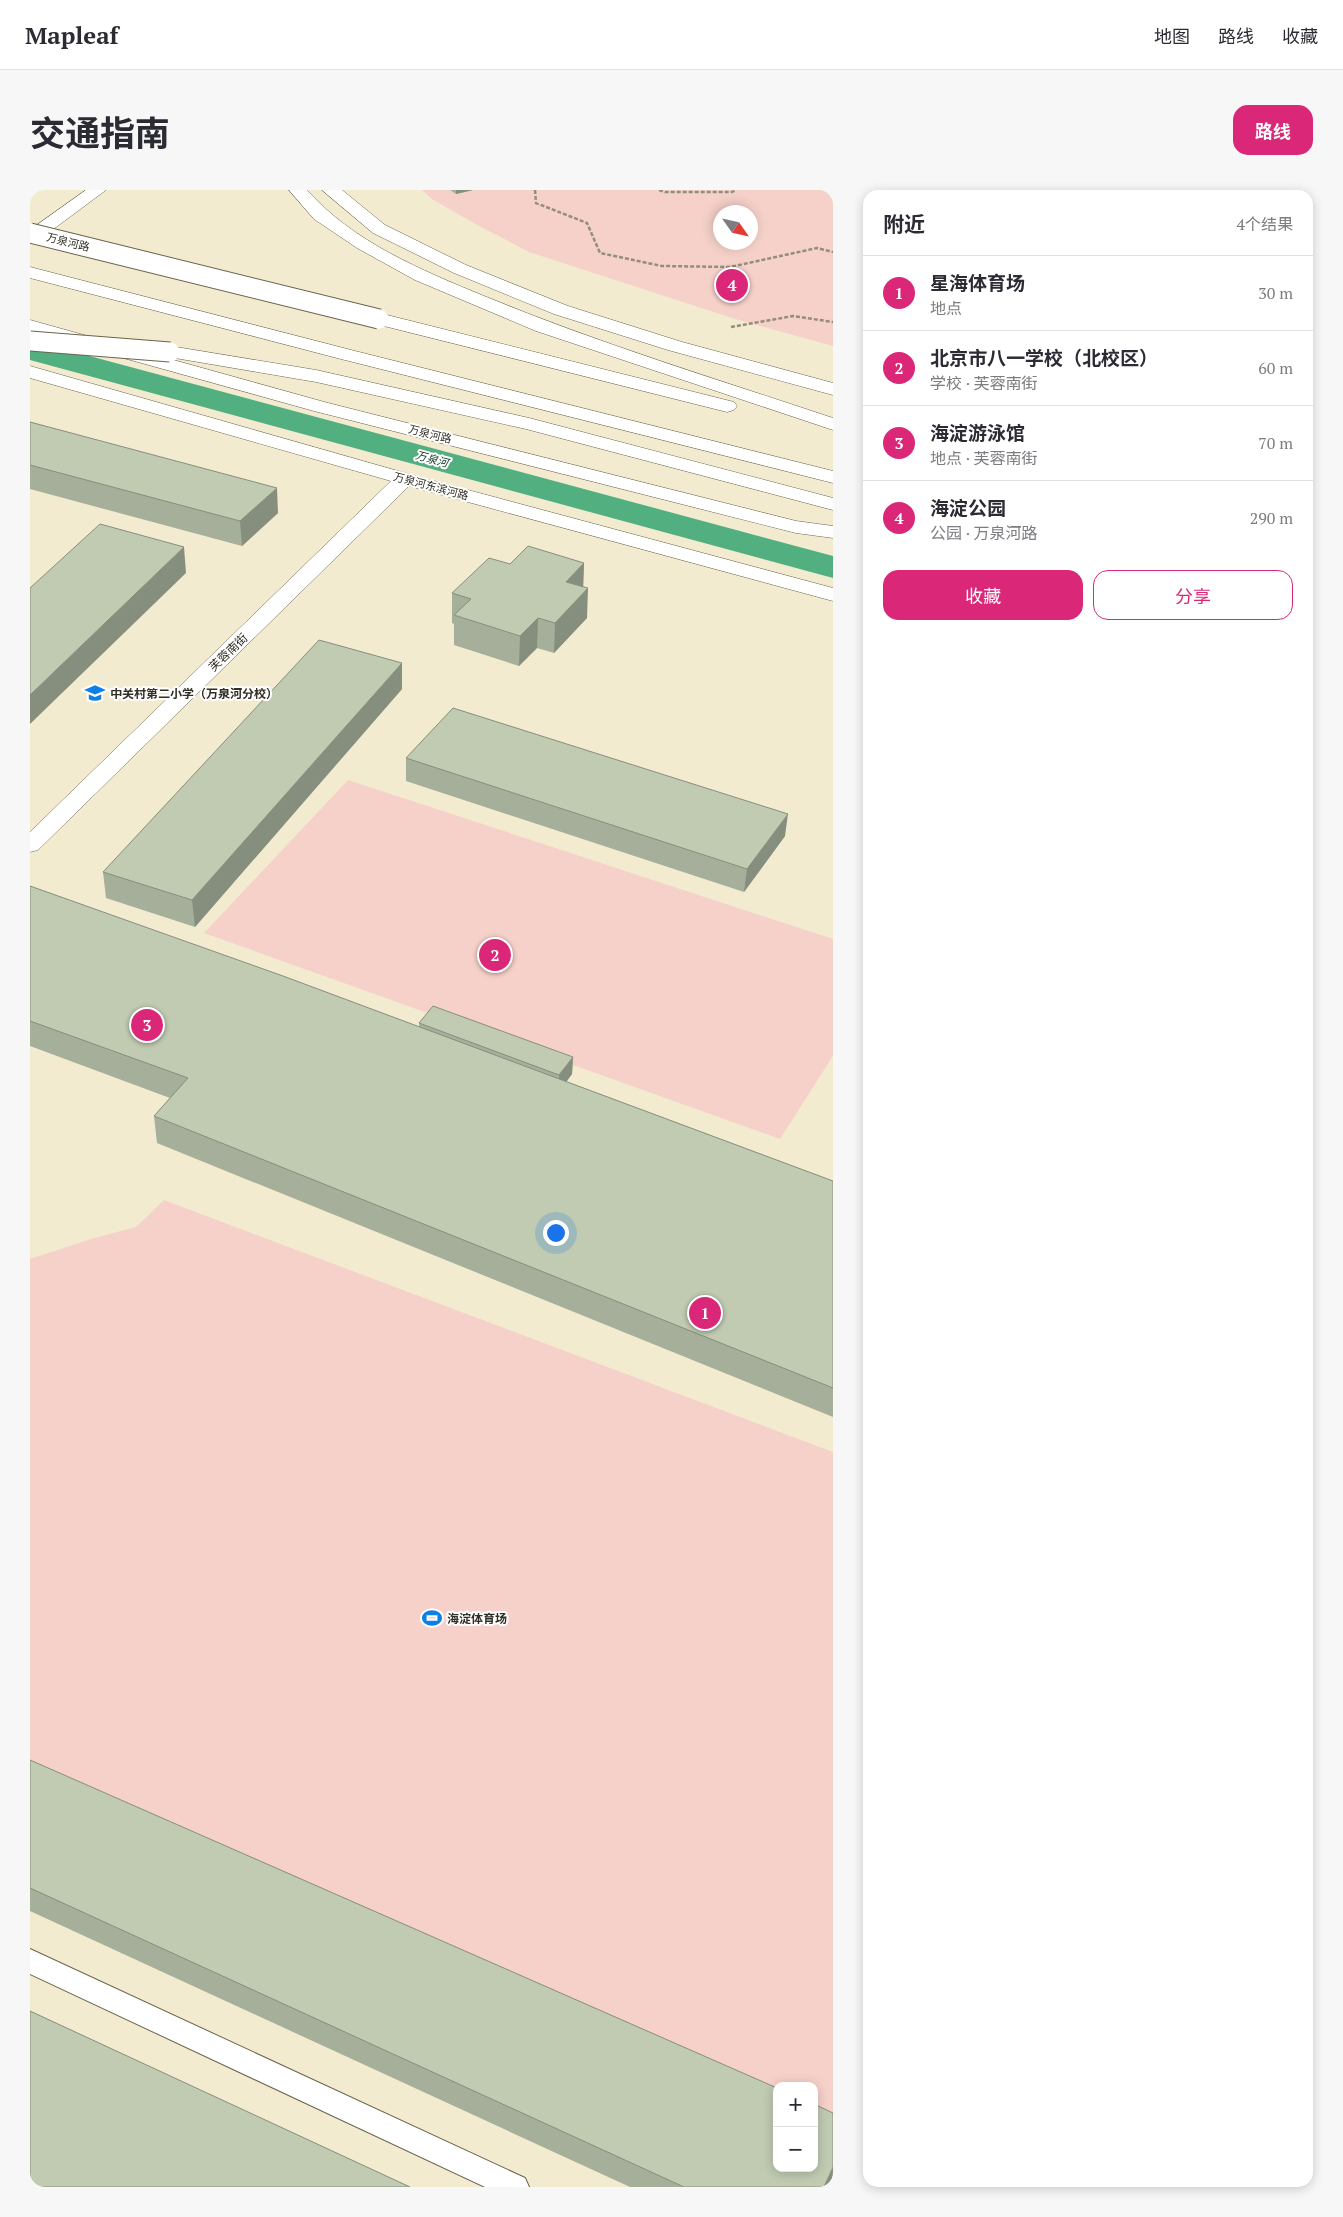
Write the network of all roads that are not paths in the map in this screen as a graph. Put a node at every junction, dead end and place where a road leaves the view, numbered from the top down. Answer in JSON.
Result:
{"nodes":[{"id":1,"x":97,"y":190,"type":"edge"},
{"id":2,"x":298,"y":190,"type":"edge"},
{"id":3,"x":331,"y":190,"type":"edge"},
{"id":4,"x":30,"y":233,"type":"edge"},
{"id":5,"x":30,"y":238,"type":"edge"},
{"id":6,"x":30,"y":272,"type":"edge"},
{"id":7,"x":30,"y":326,"type":"edge"},
{"id":8,"x":30,"y":341,"type":"edge"},
{"id":9,"x":30,"y":372,"type":"edge"},
{"id":10,"x":833,"y":389,"type":"edge"},
{"id":11,"x":833,"y":424,"type":"edge"},
{"id":12,"x":833,"y":432,"type":"edge"},
{"id":13,"x":833,"y":477,"type":"edge"},
{"id":14,"x":405,"y":479,"type":"junction"},
{"id":15,"x":833,"y":504,"type":"edge"},
{"id":16,"x":833,"y":532,"type":"edge"},
{"id":17,"x":833,"y":595,"type":"edge"},
{"id":18,"x":30,"y":845,"type":"edge"},
{"id":19,"x":30,"y":1961,"type":"edge"},
{"id":20,"x":515,"y":2187,"type":"edge"}],
"edges":[{"from":1,"to":5,"type":"main road"},
{"from":2,"to":11,"type":"main road"},
{"from":3,"to":10,"type":"main road"},
{"from":4,"to":12,"type":"main road","name":"万泉河路","bridge":true},
{"from":6,"to":13,"type":"main road"},
{"from":7,"to":16,"type":"main road","name":"万泉河路"},
{"from":8,"to":15,"type":"main road","bridge":true},
{"from":9,"to":14,"type":"main road","name":"万泉河东滨河路"},
{"from":14,"to":17,"type":"main road","name":"万泉河东滨河路"},
{"from":14,"to":18,"type":"main road","name":"芙蓉南街"},
{"from":19,"to":20,"type":"lane"}]}
